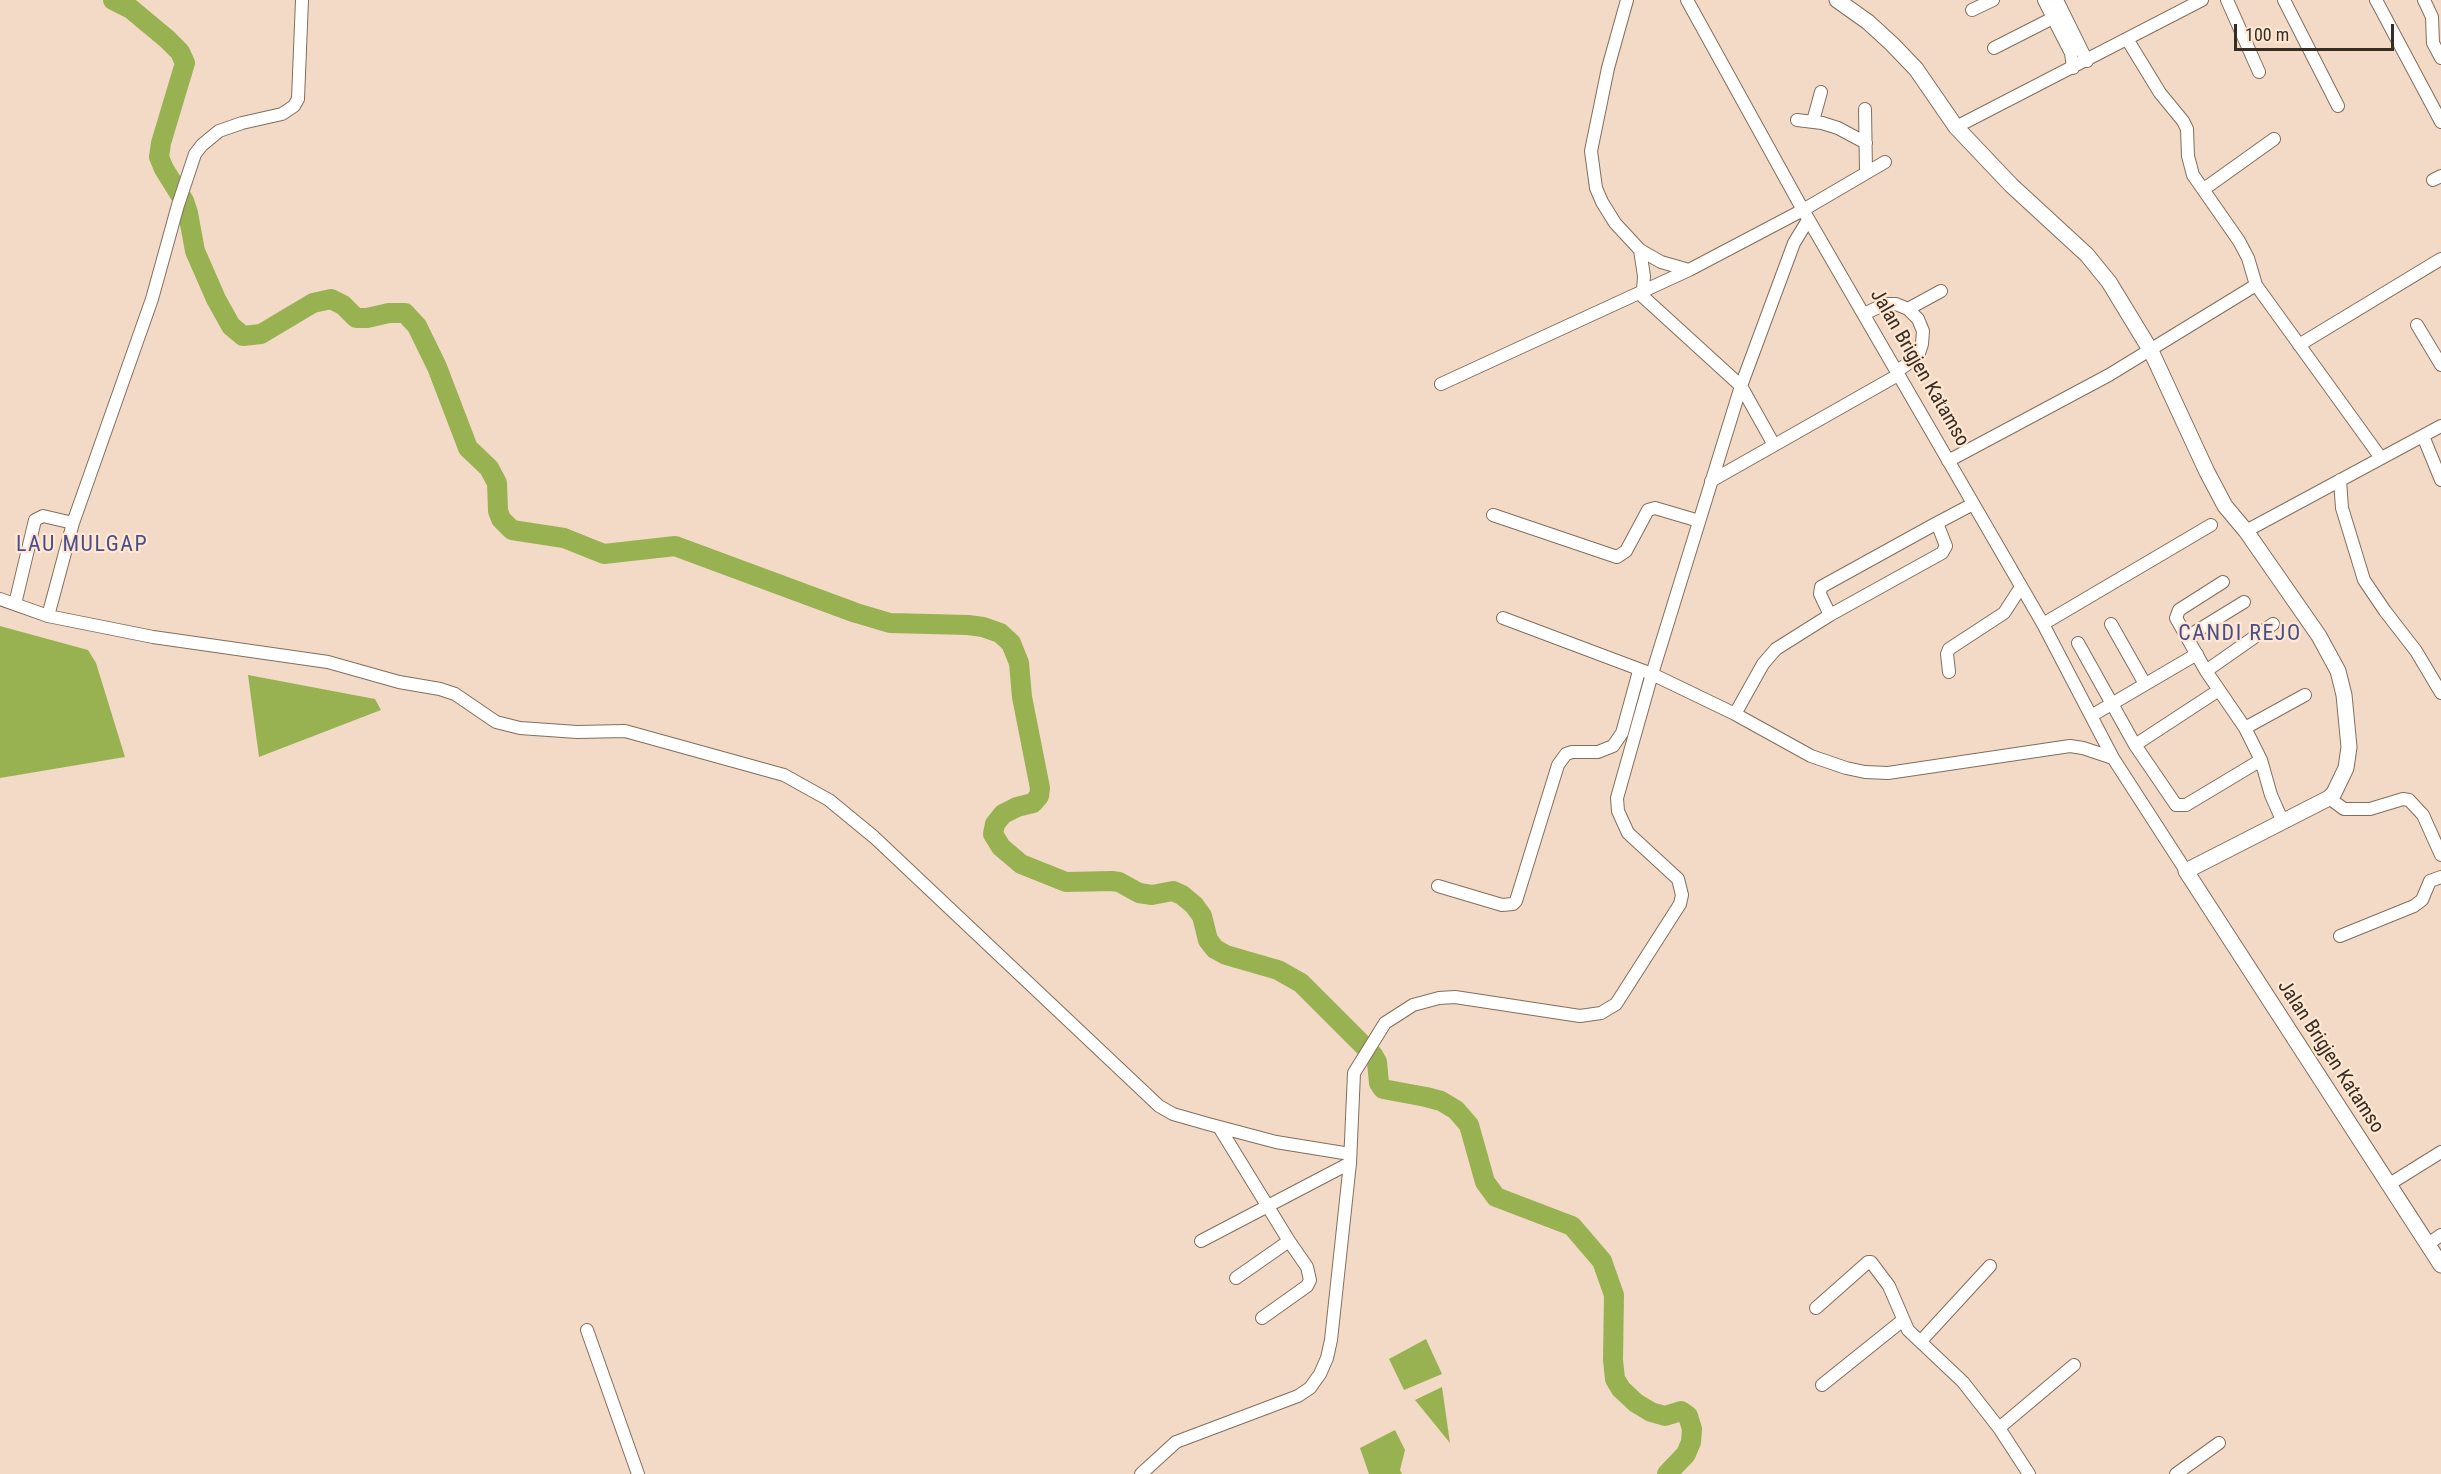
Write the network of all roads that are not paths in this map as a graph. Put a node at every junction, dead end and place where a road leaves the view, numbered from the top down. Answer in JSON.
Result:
{"nodes":[{"id":1,"x":302,"y":0,"type":"edge"},
{"id":2,"x":1627,"y":0,"type":"edge"},
{"id":3,"x":1687,"y":0,"type":"edge"},
{"id":4,"x":1837,"y":0,"type":"edge"},
{"id":5,"x":1993,"y":0,"type":"edge"},
{"id":6,"x":2044,"y":0,"type":"edge"},
{"id":7,"x":2057,"y":0,"type":"edge"},
{"id":8,"x":2202,"y":0,"type":"edge"},
{"id":9,"x":2227,"y":0,"type":"edge"},
{"id":10,"x":2284,"y":0,"type":"edge"},
{"id":11,"x":2376,"y":0,"type":"edge"},
{"id":12,"x":2424,"y":0,"type":"edge"},
{"id":13,"x":1972,"y":10,"type":"dead end"},
{"id":14,"x":2053,"y":18,"type":"junction"},
{"id":15,"x":2127,"y":39,"type":"junction"},
{"id":16,"x":1994,"y":48,"type":"dead end"},
{"id":17,"x":2441,"y":58,"type":"edge"},
{"id":18,"x":2087,"y":61,"type":"junction"},
{"id":19,"x":2073,"y":68,"type":"junction"},
{"id":20,"x":2259,"y":72,"type":"dead end"},
{"id":21,"x":1821,"y":92,"type":"dead end"},
{"id":22,"x":2338,"y":106,"type":"dead end"},
{"id":23,"x":1865,"y":109,"type":"dead end"},
{"id":24,"x":1797,"y":120,"type":"dead end"},
{"id":25,"x":1813,"y":121,"type":"junction"},
{"id":26,"x":2441,"y":122,"type":"edge"},
{"id":27,"x":1956,"y":127,"type":"junction"},
{"id":28,"x":2274,"y":139,"type":"dead end"},
{"id":29,"x":1866,"y":143,"type":"junction"},
{"id":30,"x":1885,"y":162,"type":"dead end"},
{"id":31,"x":1866,"y":172,"type":"junction"},
{"id":32,"x":2204,"y":189,"type":"junction"},
{"id":33,"x":1806,"y":215,"type":"junction"},
{"id":34,"x":1640,"y":250,"type":"junction"},
{"id":35,"x":2441,"y":259,"type":"edge"},
{"id":36,"x":1689,"y":270,"type":"junction"},
{"id":37,"x":2256,"y":285,"type":"junction"},
{"id":38,"x":1941,"y":291,"type":"dead end"},
{"id":39,"x":1641,"y":292,"type":"junction"},
{"id":40,"x":1908,"y":309,"type":"junction"},
{"id":41,"x":1864,"y":314,"type":"junction"},
{"id":42,"x":2417,"y":325,"type":"dead end"},
{"id":43,"x":2300,"y":345,"type":"junction"},
{"id":44,"x":2151,"y":351,"type":"junction"},
{"id":45,"x":2441,"y":365,"type":"edge"},
{"id":46,"x":1897,"y":373,"type":"junction"},
{"id":47,"x":1441,"y":384,"type":"dead end"},
{"id":48,"x":1741,"y":386,"type":"junction"},
{"id":49,"x":2441,"y":426,"type":"edge"},
{"id":50,"x":2423,"y":436,"type":"junction"},
{"id":51,"x":1774,"y":445,"type":"junction"},
{"id":52,"x":2381,"y":458,"type":"junction"},
{"id":53,"x":1948,"y":461,"type":"junction"},
{"id":54,"x":2340,"y":480,"type":"junction"},
{"id":55,"x":2441,"y":480,"type":"edge"},
{"id":56,"x":1711,"y":481,"type":"junction"},
{"id":57,"x":1973,"y":504,"type":"junction"},
{"id":58,"x":1493,"y":515,"type":"dead end"},
{"id":59,"x":1699,"y":521,"type":"junction"},
{"id":60,"x":73,"y":523,"type":"junction"},
{"id":61,"x":1937,"y":523,"type":"junction"},
{"id":62,"x":2211,"y":525,"type":"dead end"},
{"id":63,"x":2246,"y":531,"type":"junction"},
{"id":64,"x":2223,"y":582,"type":"dead end"},
{"id":65,"x":2022,"y":587,"type":"junction"},
{"id":66,"x":0,"y":599,"type":"edge"},
{"id":67,"x":2244,"y":602,"type":"dead end"},
{"id":68,"x":15,"y":604,"type":"junction"},
{"id":69,"x":1830,"y":615,"type":"junction"},
{"id":70,"x":48,"y":616,"type":"junction"},
{"id":71,"x":1503,"y":618,"type":"dead end"},
{"id":72,"x":2043,"y":624,"type":"junction"},
{"id":73,"x":2111,"y":624,"type":"dead end"},
{"id":74,"x":2273,"y":624,"type":"dead end"},
{"id":75,"x":2187,"y":637,"type":"junction"},
{"id":76,"x":2078,"y":644,"type":"dead end"},
{"id":77,"x":2197,"y":654,"type":"junction"},
{"id":78,"x":1639,"y":671,"type":"junction"},
{"id":79,"x":2206,"y":671,"type":"junction"},
{"id":80,"x":1949,"y":672,"type":"dead end"},
{"id":81,"x":1652,"y":674,"type":"junction"},
{"id":82,"x":2145,"y":684,"type":"junction"},
{"id":83,"x":2439,"y":687,"type":"edge"},
{"id":84,"x":2219,"y":690,"type":"junction"},
{"id":85,"x":2305,"y":695,"type":"dead end"},
{"id":86,"x":2111,"y":705,"type":"junction"},
{"id":87,"x":1735,"y":714,"type":"junction"},
{"id":88,"x":2091,"y":716,"type":"junction"},
{"id":89,"x":2245,"y":728,"type":"junction"},
{"id":90,"x":2135,"y":745,"type":"junction"},
{"id":91,"x":2113,"y":758,"type":"junction"},
{"id":92,"x":2261,"y":760,"type":"junction"},
{"id":93,"x":2329,"y":798,"type":"junction"},
{"id":94,"x":2282,"y":820,"type":"junction"},
{"id":95,"x":2441,"y":855,"type":"edge"},
{"id":96,"x":2186,"y":871,"type":"junction"},
{"id":97,"x":2441,"y":878,"type":"edge"},
{"id":98,"x":1438,"y":886,"type":"dead end"},
{"id":99,"x":2340,"y":936,"type":"dead end"},
{"id":100,"x":1219,"y":1127,"type":"junction"},
{"id":101,"x":2441,"y":1152,"type":"edge"},
{"id":102,"x":1350,"y":1158,"type":"junction"},
{"id":103,"x":2388,"y":1185,"type":"junction"},
{"id":104,"x":1267,"y":1206,"type":"junction"},
{"id":105,"x":2441,"y":1235,"type":"edge"},
{"id":106,"x":1201,"y":1241,"type":"dead end"},
{"id":107,"x":1289,"y":1241,"type":"junction"},
{"id":108,"x":2427,"y":1245,"type":"junction"},
{"id":109,"x":2441,"y":1265,"type":"edge"},
{"id":110,"x":1990,"y":1266,"type":"dead end"},
{"id":111,"x":1236,"y":1278,"type":"dead end"},
{"id":112,"x":1816,"y":1308,"type":"dead end"},
{"id":113,"x":1263,"y":1318,"type":"dead end"},
{"id":114,"x":1903,"y":1320,"type":"junction"},
{"id":115,"x":587,"y":1330,"type":"dead end"},
{"id":116,"x":1921,"y":1341,"type":"junction"},
{"id":117,"x":2074,"y":1365,"type":"dead end"},
{"id":118,"x":1822,"y":1385,"type":"dead end"},
{"id":119,"x":1999,"y":1428,"type":"junction"},
{"id":120,"x":2219,"y":1443,"type":"dead end"},
{"id":121,"x":638,"y":1474,"type":"edge"},
{"id":122,"x":1141,"y":1474,"type":"edge"},
{"id":123,"x":2028,"y":1474,"type":"edge"},
{"id":124,"x":2176,"y":1474,"type":"edge"}],
"edges":[{"from":1,"to":60,"type":"street"},
{"from":2,"to":34,"type":"street"},
{"from":3,"to":33,"type":"street","name":"Jalan Brigjen Katamso"},
{"from":4,"to":27,"type":"main road"},
{"from":5,"to":13,"type":"street"},
{"from":6,"to":14,"type":"street"},
{"from":7,"to":18,"type":"street"},
{"from":8,"to":15,"type":"street"},
{"from":9,"to":20,"type":"street"},
{"from":10,"to":22,"type":"street"},
{"from":11,"to":26,"type":"street"},
{"from":12,"to":17,"type":"street"},
{"from":14,"to":16,"type":"street"},
{"from":14,"to":19,"type":"street"},
{"from":15,"to":18,"type":"street"},
{"from":15,"to":32,"type":"street"},
{"from":18,"to":19,"type":"street"},
{"from":19,"to":27,"type":"street"},
{"from":21,"to":25,"type":"street"},
{"from":23,"to":29,"type":"street"},
{"from":24,"to":25,"type":"street"},
{"from":25,"to":29,"type":"street"},
{"from":27,"to":44,"type":"main road"},
{"from":28,"to":32,"type":"street"},
{"from":29,"to":31,"type":"street"},
{"from":30,"to":31,"type":"street"},
{"from":31,"to":33,"type":"street"},
{"from":32,"to":37,"type":"street"},
{"from":33,"to":36,"type":"street"},
{"from":33,"to":41,"type":"street","name":"Jalan Brigjen Katamso"},
{"from":33,"to":48,"type":"street"},
{"from":34,"to":36,"type":"street"},
{"from":34,"to":39,"type":"street"},
{"from":35,"to":43,"type":"street"},
{"from":36,"to":39,"type":"street"},
{"from":37,"to":43,"type":"street"},
{"from":37,"to":44,"type":"street"},
{"from":38,"to":40,"type":"street"},
{"from":39,"to":47,"type":"street"},
{"from":39,"to":48,"type":"street"},
{"from":40,"to":41,"type":"street"},
{"from":40,"to":46,"type":"street"},
{"from":41,"to":46,"type":"street","name":"Jalan Brigjen Katamso"},
{"from":42,"to":45,"type":"street"},
{"from":43,"to":52,"type":"street"},
{"from":44,"to":53,"type":"street"},
{"from":44,"to":63,"type":"main road"},
{"from":46,"to":51,"type":"street"},
{"from":46,"to":53,"type":"street","name":"Jalan Brigjen Katamso"},
{"from":48,"to":51,"type":"street"},
{"from":48,"to":56,"type":"street"},
{"from":49,"to":50,"type":"street"},
{"from":50,"to":52,"type":"street"},
{"from":50,"to":55,"type":"street"},
{"from":51,"to":56,"type":"street"},
{"from":52,"to":54,"type":"street"},
{"from":53,"to":57,"type":"street","name":"Jalan Brigjen Katamso"},
{"from":54,"to":63,"type":"street"},
{"from":54,"to":83,"type":"street"},
{"from":56,"to":59,"type":"street"},
{"from":57,"to":61,"type":"street"},
{"from":57,"to":65,"type":"street","name":"Jalan Brigjen Katamso"},
{"from":58,"to":59,"type":"street"},
{"from":59,"to":81,"type":"street"},
{"from":60,"to":68,"type":"street"},
{"from":60,"to":70,"type":"street"},
{"from":61,"to":69,"type":"street"},
{"from":61,"to":69,"type":"street"},
{"from":62,"to":72,"type":"street"},
{"from":63,"to":93,"type":"main road"},
{"from":64,"to":75,"type":"street"},
{"from":65,"to":72,"type":"street","name":"Jalan Brigjen Katamso"},
{"from":65,"to":80,"type":"street"},
{"from":66,"to":68,"type":"street"},
{"from":67,"to":75,"type":"street"},
{"from":68,"to":70,"type":"street"},
{"from":69,"to":87,"type":"street"},
{"from":70,"to":100,"type":"street"},
{"from":71,"to":78,"type":"street"},
{"from":72,"to":88,"type":"street","name":"Jalan Brigjen Katamso"},
{"from":73,"to":82,"type":"street"},
{"from":74,"to":79,"type":"street"},
{"from":75,"to":77,"type":"street"},
{"from":76,"to":86,"type":"street"},
{"from":77,"to":79,"type":"street"},
{"from":77,"to":82,"type":"street"},
{"from":78,"to":81,"type":"street"},
{"from":78,"to":98,"type":"street"},
{"from":79,"to":84,"type":"street"},
{"from":81,"to":87,"type":"street"},
{"from":81,"to":102,"type":"street"},
{"from":82,"to":86,"type":"street"},
{"from":84,"to":89,"type":"street"},
{"from":84,"to":90,"type":"street"},
{"from":85,"to":89,"type":"street"},
{"from":86,"to":88,"type":"street"},
{"from":86,"to":90,"type":"street"},
{"from":87,"to":91,"type":"street"},
{"from":88,"to":91,"type":"street","name":"Jalan Brigjen Katamso"},
{"from":89,"to":92,"type":"street"},
{"from":90,"to":92,"type":"street"},
{"from":91,"to":96,"type":"street","name":"Jalan Brigjen Katamso"},
{"from":92,"to":94,"type":"street"},
{"from":93,"to":94,"type":"main road"},
{"from":93,"to":95,"type":"street"},
{"from":94,"to":96,"type":"main road"},
{"from":96,"to":103,"type":"main road","name":"Jalan Brigjen Katamso"},
{"from":97,"to":99,"type":"street"},
{"from":100,"to":102,"type":"street"},
{"from":100,"to":104,"type":"street"},
{"from":101,"to":103,"type":"street"},
{"from":102,"to":104,"type":"street"},
{"from":102,"to":122,"type":"street"},
{"from":103,"to":108,"type":"main road","name":"Jalan Brigjen Katamso"},
{"from":104,"to":106,"type":"street"},
{"from":104,"to":107,"type":"street"},
{"from":105,"to":108,"type":"street"},
{"from":107,"to":111,"type":"street"},
{"from":107,"to":113,"type":"street"},
{"from":108,"to":109,"type":"main road","name":"Jalan Brigjen Katamso"},
{"from":110,"to":116,"type":"street"},
{"from":112,"to":114,"type":"street"},
{"from":114,"to":116,"type":"street"},
{"from":114,"to":118,"type":"street"},
{"from":115,"to":121,"type":"street"},
{"from":116,"to":119,"type":"street"},
{"from":117,"to":119,"type":"street"},
{"from":119,"to":123,"type":"street"},
{"from":120,"to":124,"type":"street"}]}
